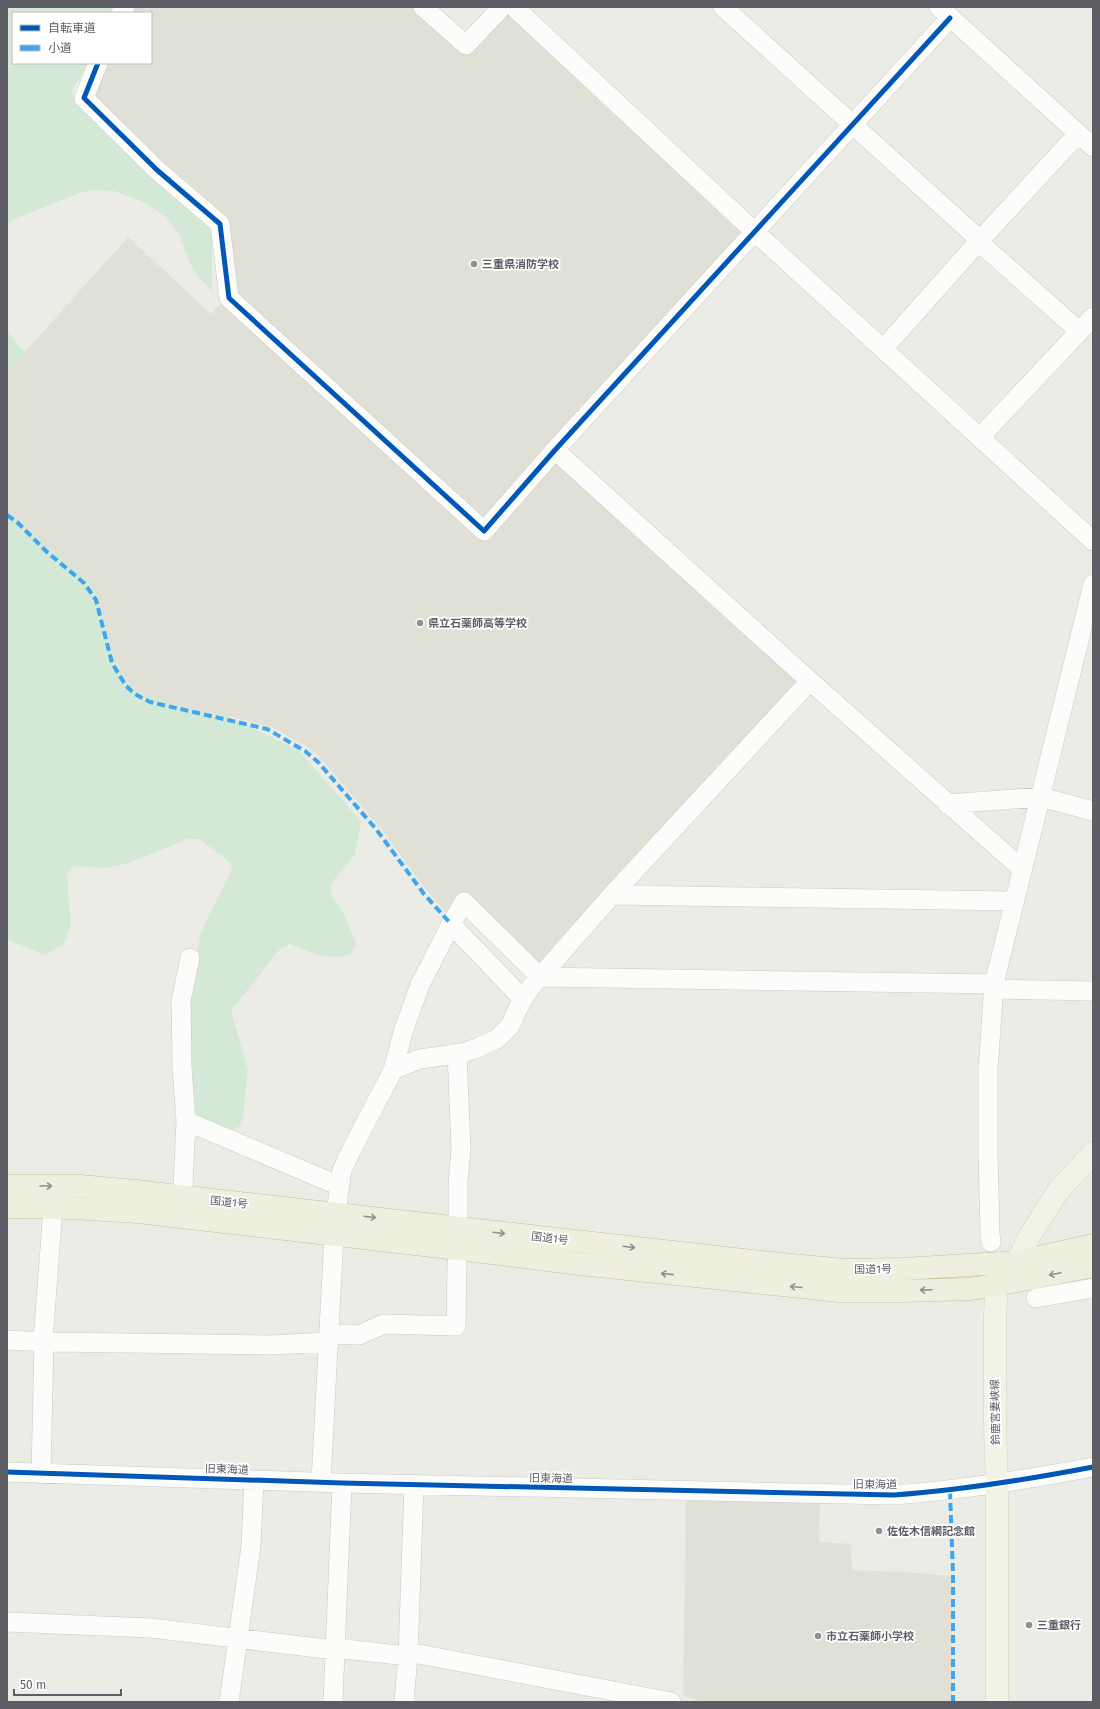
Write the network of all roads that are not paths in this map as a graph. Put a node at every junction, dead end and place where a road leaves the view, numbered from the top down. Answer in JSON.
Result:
{"nodes":[{"id":1,"x":423,"y":7,"type":"edge"},
{"id":2,"x":502,"y":7,"type":"edge"},
{"id":3,"x":514,"y":7,"type":"edge"},
{"id":4,"x":723,"y":7,"type":"edge"},
{"id":5,"x":944,"y":13,"type":"edge"},
{"id":6,"x":98,"y":64,"type":"edge"},
{"id":7,"x":853,"y":125,"type":"junction"},
{"id":8,"x":1078,"y":134,"type":"junction"},
{"id":9,"x":1093,"y":147,"type":"edge"},
{"id":10,"x":755,"y":232,"type":"junction"},
{"id":11,"x":980,"y":241,"type":"junction"},
{"id":12,"x":1093,"y":317,"type":"edge"},
{"id":13,"x":1079,"y":331,"type":"junction"},
{"id":14,"x":883,"y":349,"type":"junction"},
{"id":15,"x":980,"y":437,"type":"junction"},
{"id":16,"x":555,"y":450,"type":"junction"},
{"id":17,"x":1093,"y":540,"type":"edge"},
{"id":18,"x":1093,"y":584,"type":"edge"},
{"id":19,"x":810,"y":681,"type":"junction"},
{"id":20,"x":1041,"y":798,"type":"junction"},
{"id":21,"x":947,"y":804,"type":"junction"},
{"id":22,"x":1093,"y":812,"type":"edge"},
{"id":23,"x":1022,"y":869,"type":"junction"},
{"id":24,"x":612,"y":895,"type":"junction"},
{"id":25,"x":1014,"y":901,"type":"junction"},
{"id":26,"x":451,"y":924,"type":"junction"},
{"id":27,"x":190,"y":958,"type":"dead end"},
{"id":28,"x":540,"y":977,"type":"junction"},
{"id":29,"x":993,"y":987,"type":"junction"},
{"id":30,"x":1093,"y":991,"type":"edge"},
{"id":31,"x":523,"y":999,"type":"junction"},
{"id":32,"x":457,"y":1053,"type":"junction"},
{"id":33,"x":393,"y":1070,"type":"junction"},
{"id":34,"x":186,"y":1121,"type":"junction"},
{"id":35,"x":1093,"y":1153,"type":"edge"},
{"id":36,"x":340,"y":1181,"type":"junction"},
{"id":37,"x":7,"y":1186,"type":"edge"},
{"id":38,"x":183,"y":1186,"type":"junction"},
{"id":39,"x":106,"y":1188,"type":"junction"},
{"id":40,"x":7,"y":1207,"type":"edge"},
{"id":41,"x":337,"y":1210,"type":"junction"},
{"id":42,"x":458,"y":1219,"type":"dead end"},
{"id":43,"x":52,"y":1221,"type":"dead end"},
{"id":44,"x":334,"y":1236,"type":"junction"},
{"id":45,"x":991,"y":1242,"type":"dead end"},
{"id":46,"x":1093,"y":1245,"type":"edge"},
{"id":47,"x":1017,"y":1262,"type":"junction"},
{"id":48,"x":457,"y":1263,"type":"dead end"},
{"id":49,"x":1093,"y":1266,"type":"edge"},
{"id":50,"x":997,"y":1285,"type":"junction"},
{"id":51,"x":1093,"y":1288,"type":"edge"},
{"id":52,"x":1036,"y":1298,"type":"dead end"},
{"id":53,"x":328,"y":1338,"type":"junction"},
{"id":54,"x":7,"y":1340,"type":"edge"},
{"id":55,"x":44,"y":1341,"type":"junction"},
{"id":56,"x":1093,"y":1467,"type":"edge"},
{"id":57,"x":7,"y":1472,"type":"edge"},
{"id":58,"x":41,"y":1474,"type":"junction"},
{"id":59,"x":254,"y":1480,"type":"junction"},
{"id":60,"x":321,"y":1482,"type":"junction"},
{"id":61,"x":342,"y":1483,"type":"junction"},
{"id":62,"x":414,"y":1485,"type":"junction"},
{"id":63,"x":997,"y":1485,"type":"junction"},
{"id":64,"x":7,"y":1622,"type":"edge"},
{"id":65,"x":238,"y":1639,"type":"junction"},
{"id":66,"x":335,"y":1649,"type":"junction"},
{"id":67,"x":408,"y":1654,"type":"junction"},
{"id":68,"x":229,"y":1702,"type":"edge"},
{"id":69,"x":333,"y":1702,"type":"edge"},
{"id":70,"x":404,"y":1702,"type":"edge"},
{"id":71,"x":671,"y":1702,"type":"edge"},
{"id":72,"x":997,"y":1702,"type":"edge"}],
"edges":[{"from":1,"to":2,"type":"street"},
{"from":3,"to":10,"type":"street"},
{"from":4,"to":7,"type":"street"},
{"from":5,"to":7,"type":"street"},
{"from":5,"to":8,"type":"street"},
{"from":6,"to":16,"type":"street"},
{"from":7,"to":10,"type":"street"},
{"from":7,"to":11,"type":"street"},
{"from":8,"to":9,"type":"street"},
{"from":8,"to":11,"type":"street"},
{"from":10,"to":14,"type":"street"},
{"from":10,"to":16,"type":"street"},
{"from":11,"to":13,"type":"street"},
{"from":11,"to":14,"type":"street"},
{"from":12,"to":13,"type":"street"},
{"from":13,"to":15,"type":"street"},
{"from":14,"to":15,"type":"street"},
{"from":15,"to":17,"type":"street"},
{"from":16,"to":19,"type":"street"},
{"from":18,"to":20,"type":"street"},
{"from":19,"to":21,"type":"street"},
{"from":19,"to":24,"type":"street"},
{"from":20,"to":21,"type":"street"},
{"from":20,"to":22,"type":"street"},
{"from":20,"to":23,"type":"street"},
{"from":21,"to":23,"type":"street"},
{"from":23,"to":25,"type":"street"},
{"from":24,"to":25,"type":"street"},
{"from":24,"to":28,"type":"street"},
{"from":25,"to":29,"type":"street"},
{"from":26,"to":28,"type":"street"},
{"from":26,"to":31,"type":"street"},
{"from":26,"to":33,"type":"street"},
{"from":27,"to":34,"type":"street"},
{"from":28,"to":29,"type":"street"},
{"from":28,"to":31,"type":"street"},
{"from":29,"to":30,"type":"street"},
{"from":29,"to":45,"type":"street"},
{"from":31,"to":32,"type":"street"},
{"from":32,"to":33,"type":"street"},
{"from":32,"to":42,"type":"street"},
{"from":33,"to":36,"type":"street"},
{"from":34,"to":36,"type":"street"},
{"from":34,"to":38,"type":"street"},
{"from":35,"to":47,"type":"main road"},
{"from":36,"to":41,"type":"street"},
{"from":37,"to":39,"type":"highway","name":"国道1号","one_way":true},
{"from":38,"to":39,"type":"street"},
{"from":38,"to":41,"type":"street"},
{"from":39,"to":41,"type":"highway","name":"国道1号"},
{"from":40,"to":44,"type":"highway","name":"国道1号"},
{"from":41,"to":47,"type":"highway","name":"国道1号","one_way":true},
{"from":43,"to":55,"type":"street"},
{"from":50,"to":44,"type":"highway","name":"国道1号","one_way":true},
{"from":44,"to":53,"type":"street"},
{"from":46,"to":47,"type":"highway","name":"国道1号"},
{"from":47,"to":50,"type":"main road"},
{"from":48,"to":53,"type":"street"},
{"from":49,"to":50,"type":"highway","name":"国道1号","one_way":true},
{"from":50,"to":63,"type":"main road","name":"鈴鹿宮妻峡線"},
{"from":51,"to":52,"type":"street"},
{"from":53,"to":55,"type":"street"},
{"from":53,"to":60,"type":"street"},
{"from":54,"to":55,"type":"street"},
{"from":55,"to":58,"type":"street"},
{"from":56,"to":63,"type":"street","name":"旧東海道"},
{"from":57,"to":58,"type":"street","name":"旧東海道"},
{"from":58,"to":59,"type":"street","name":"旧東海道"},
{"from":59,"to":60,"type":"street","name":"旧東海道"},
{"from":59,"to":65,"type":"street"},
{"from":60,"to":61,"type":"street","name":"旧東海道"},
{"from":61,"to":62,"type":"street","name":"旧東海道"},
{"from":61,"to":66,"type":"street"},
{"from":62,"to":63,"type":"street","name":"旧東海道"},
{"from":62,"to":67,"type":"street"},
{"from":63,"to":72,"type":"main road","name":"鈴鹿宮妻峡線"},
{"from":64,"to":65,"type":"street"},
{"from":65,"to":66,"type":"street"},
{"from":65,"to":68,"type":"street"},
{"from":66,"to":67,"type":"street"},
{"from":66,"to":69,"type":"street"},
{"from":67,"to":70,"type":"street"},
{"from":67,"to":71,"type":"street"}]}
